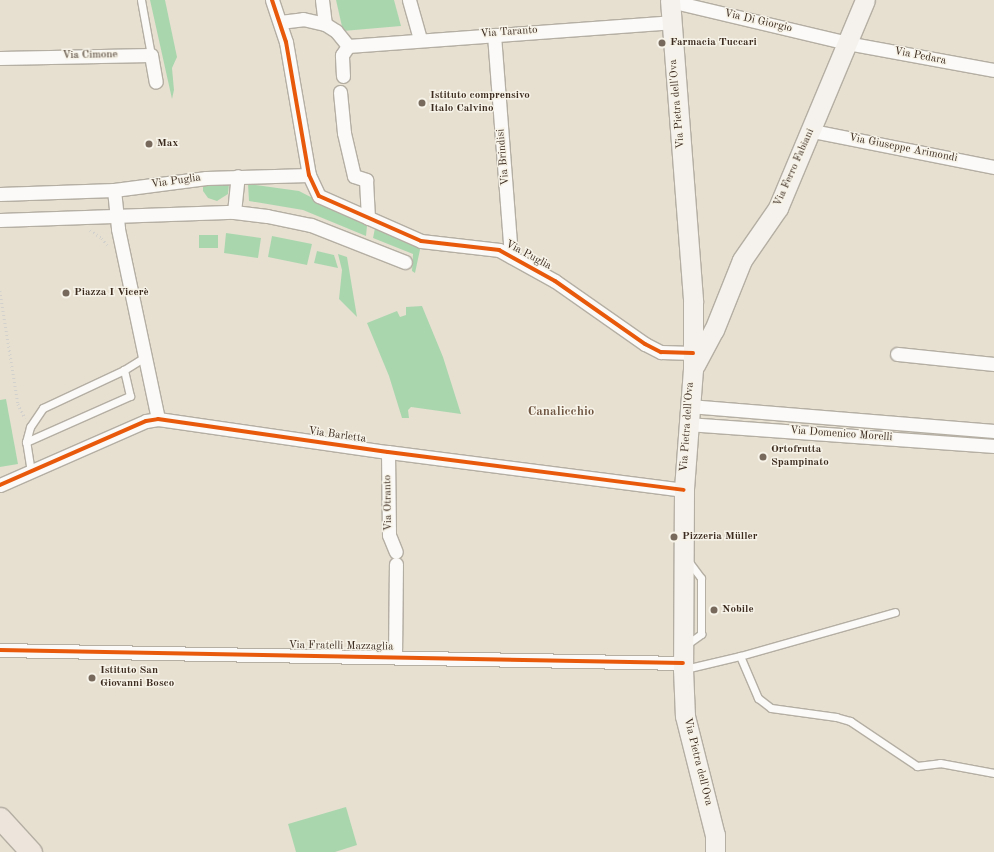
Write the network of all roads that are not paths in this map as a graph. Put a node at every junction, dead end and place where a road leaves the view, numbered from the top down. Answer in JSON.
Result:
{"nodes":[{"id":1,"x":142,"y":0,"type":"edge"},
{"id":2,"x":275,"y":0,"type":"edge"},
{"id":3,"x":322,"y":0,"type":"edge"},
{"id":4,"x":409,"y":0,"type":"edge"},
{"id":5,"x":670,"y":0,"type":"edge"},
{"id":6,"x":865,"y":0,"type":"edge"},
{"id":7,"x":280,"y":22,"type":"junction"},
{"id":8,"x":671,"y":22,"type":"junction"},
{"id":9,"x":325,"y":24,"type":"junction"},
{"id":10,"x":494,"y":35,"type":"junction"},
{"id":11,"x":420,"y":39,"type":"junction"},
{"id":12,"x":847,"y":43,"type":"junction"},
{"id":13,"x":348,"y":46,"type":"junction"},
{"id":14,"x":151,"y":54,"type":"junction"},
{"id":15,"x":0,"y":58,"type":"edge"},
{"id":16,"x":994,"y":70,"type":"edge"},
{"id":17,"x":343,"y":76,"type":"dead end"},
{"id":18,"x":156,"y":82,"type":"dead end"},
{"id":19,"x":340,"y":92,"type":"dead end"},
{"id":20,"x":812,"y":131,"type":"junction"},
{"id":21,"x":994,"y":167,"type":"edge"},
{"id":22,"x":309,"y":175,"type":"junction"},
{"id":23,"x":238,"y":176,"type":"junction"},
{"id":24,"x":114,"y":190,"type":"junction"},
{"id":25,"x":0,"y":194,"type":"edge"},
{"id":26,"x":234,"y":212,"type":"junction"},
{"id":27,"x":117,"y":218,"type":"junction"},
{"id":28,"x":368,"y":218,"type":"junction"},
{"id":29,"x":0,"y":220,"type":"edge"},
{"id":30,"x":511,"y":256,"type":"junction"},
{"id":31,"x":404,"y":262,"type":"dead end"},
{"id":32,"x":705,"y":333,"type":"junction"},
{"id":33,"x":897,"y":354,"type":"dead end"},
{"id":34,"x":146,"y":356,"type":"junction"},
{"id":35,"x":693,"y":361,"type":"junction"},
{"id":36,"x":994,"y":364,"type":"edge"},
{"id":37,"x":124,"y":370,"type":"junction"},
{"id":38,"x":688,"y":415,"type":"junction"},
{"id":39,"x":158,"y":419,"type":"junction"},
{"id":40,"x":994,"y":431,"type":"edge"},
{"id":41,"x":26,"y":442,"type":"junction"},
{"id":42,"x":994,"y":446,"type":"edge"},
{"id":43,"x":388,"y":452,"type":"junction"},
{"id":44,"x":31,"y":472,"type":"junction"},
{"id":45,"x":0,"y":485,"type":"edge"},
{"id":46,"x":684,"y":490,"type":"junction"},
{"id":47,"x":895,"y":612,"type":"dead end"},
{"id":48,"x":0,"y":650,"type":"edge"},
{"id":49,"x":740,"y":656,"type":"junction"},
{"id":50,"x":395,"y":657,"type":"junction"},
{"id":51,"x":683,"y":660,"type":"junction"},
{"id":52,"x":994,"y":773,"type":"edge"},
{"id":53,"x":2,"y":824,"type":"edge"},
{"id":54,"x":31,"y":852,"type":"edge"},
{"id":55,"x":715,"y":852,"type":"edge"}],
"edges":[{"from":1,"to":14,"type":"lane"},
{"from":2,"to":7,"type":"street"},
{"from":3,"to":9,"type":"street"},
{"from":4,"to":11,"type":"street"},
{"from":5,"to":8,"type":"main road","name":"Via Pietra dell'Ova"},
{"from":5,"to":12,"type":"street","name":"Via Di Giorgio"},
{"from":6,"to":12,"type":"main road","name":"Via Ferro Fabiani"},
{"from":7,"to":9,"type":"street"},
{"from":7,"to":22,"type":"street"},
{"from":8,"to":10,"type":"street","name":"Via Taranto"},
{"from":8,"to":32,"type":"main road","name":"Via Pietra dell'Ova"},
{"from":9,"to":13,"type":"street"},
{"from":10,"to":11,"type":"street","name":"Via Taranto"},
{"from":10,"to":30,"type":"street","name":"Via Brindisi"},
{"from":11,"to":13,"type":"street","name":"Via Taranto"},
{"from":12,"to":16,"type":"street","name":"Via Pedara"},
{"from":12,"to":20,"type":"main road","name":"Via Ferro Fabiani"},
{"from":13,"to":17,"type":"street"},
{"from":14,"to":15,"type":"street","name":"Via Cimone"},
{"from":14,"to":18,"type":"street"},
{"from":19,"to":28,"type":"street"},
{"from":20,"to":21,"type":"street","name":"Via Giuseppe Arimondi"},
{"from":20,"to":32,"type":"main road","name":"Via Ferro Fabiani"},
{"from":22,"to":23,"type":"street","name":"Via Puglia"},
{"from":22,"to":28,"type":"street","name":"Via Puglia"},
{"from":23,"to":24,"type":"street","name":"Via Puglia"},
{"from":23,"to":26,"type":"street"},
{"from":24,"to":25,"type":"street","name":"Via Puglia"},
{"from":24,"to":27,"type":"street"},
{"from":26,"to":27,"type":"street"},
{"from":26,"to":31,"type":"street"},
{"from":27,"to":29,"type":"street"},
{"from":27,"to":34,"type":"street"},
{"from":28,"to":30,"type":"street","name":"Via Puglia"},
{"from":30,"to":35,"type":"street","name":"Via Puglia"},
{"from":32,"to":35,"type":"main road","name":"Via Pietra dell'Ova"},
{"from":33,"to":36,"type":"street"},
{"from":34,"to":37,"type":"lane"},
{"from":34,"to":39,"type":"street"},
{"from":35,"to":38,"type":"main road","name":"Via Pietra dell'Ova"},
{"from":37,"to":41,"type":"lane"},
{"from":37,"to":41,"type":"lane"},
{"from":38,"to":40,"type":"street"},
{"from":38,"to":42,"type":"street","name":"Via Domenico Morelli"},
{"from":38,"to":46,"type":"main road","name":"Via Pietra dell'Ova"},
{"from":39,"to":43,"type":"street","name":"Via Barletta"},
{"from":39,"to":44,"type":"street","name":"Via Barletta"},
{"from":41,"to":44,"type":"lane"},
{"from":43,"to":46,"type":"street","name":"Via Barletta"},
{"from":43,"to":50,"type":"street","name":"Via Otranto"},
{"from":44,"to":45,"type":"street","name":"Via Barletta"},
{"from":46,"to":51,"type":"main road","name":"Via Pietra dell'Ova"},
{"from":47,"to":49,"type":"lane"},
{"from":48,"to":50,"type":"street","name":"Via Fratelli Mazzaglia"},
{"from":49,"to":51,"type":"lane"},
{"from":49,"to":52,"type":"lane"},
{"from":50,"to":51,"type":"street","name":"Via Fratelli Mazzaglia"},
{"from":51,"to":55,"type":"main road","name":"Via Pietra dell'Ova"},
{"from":53,"to":54,"type":"main road"}]}
